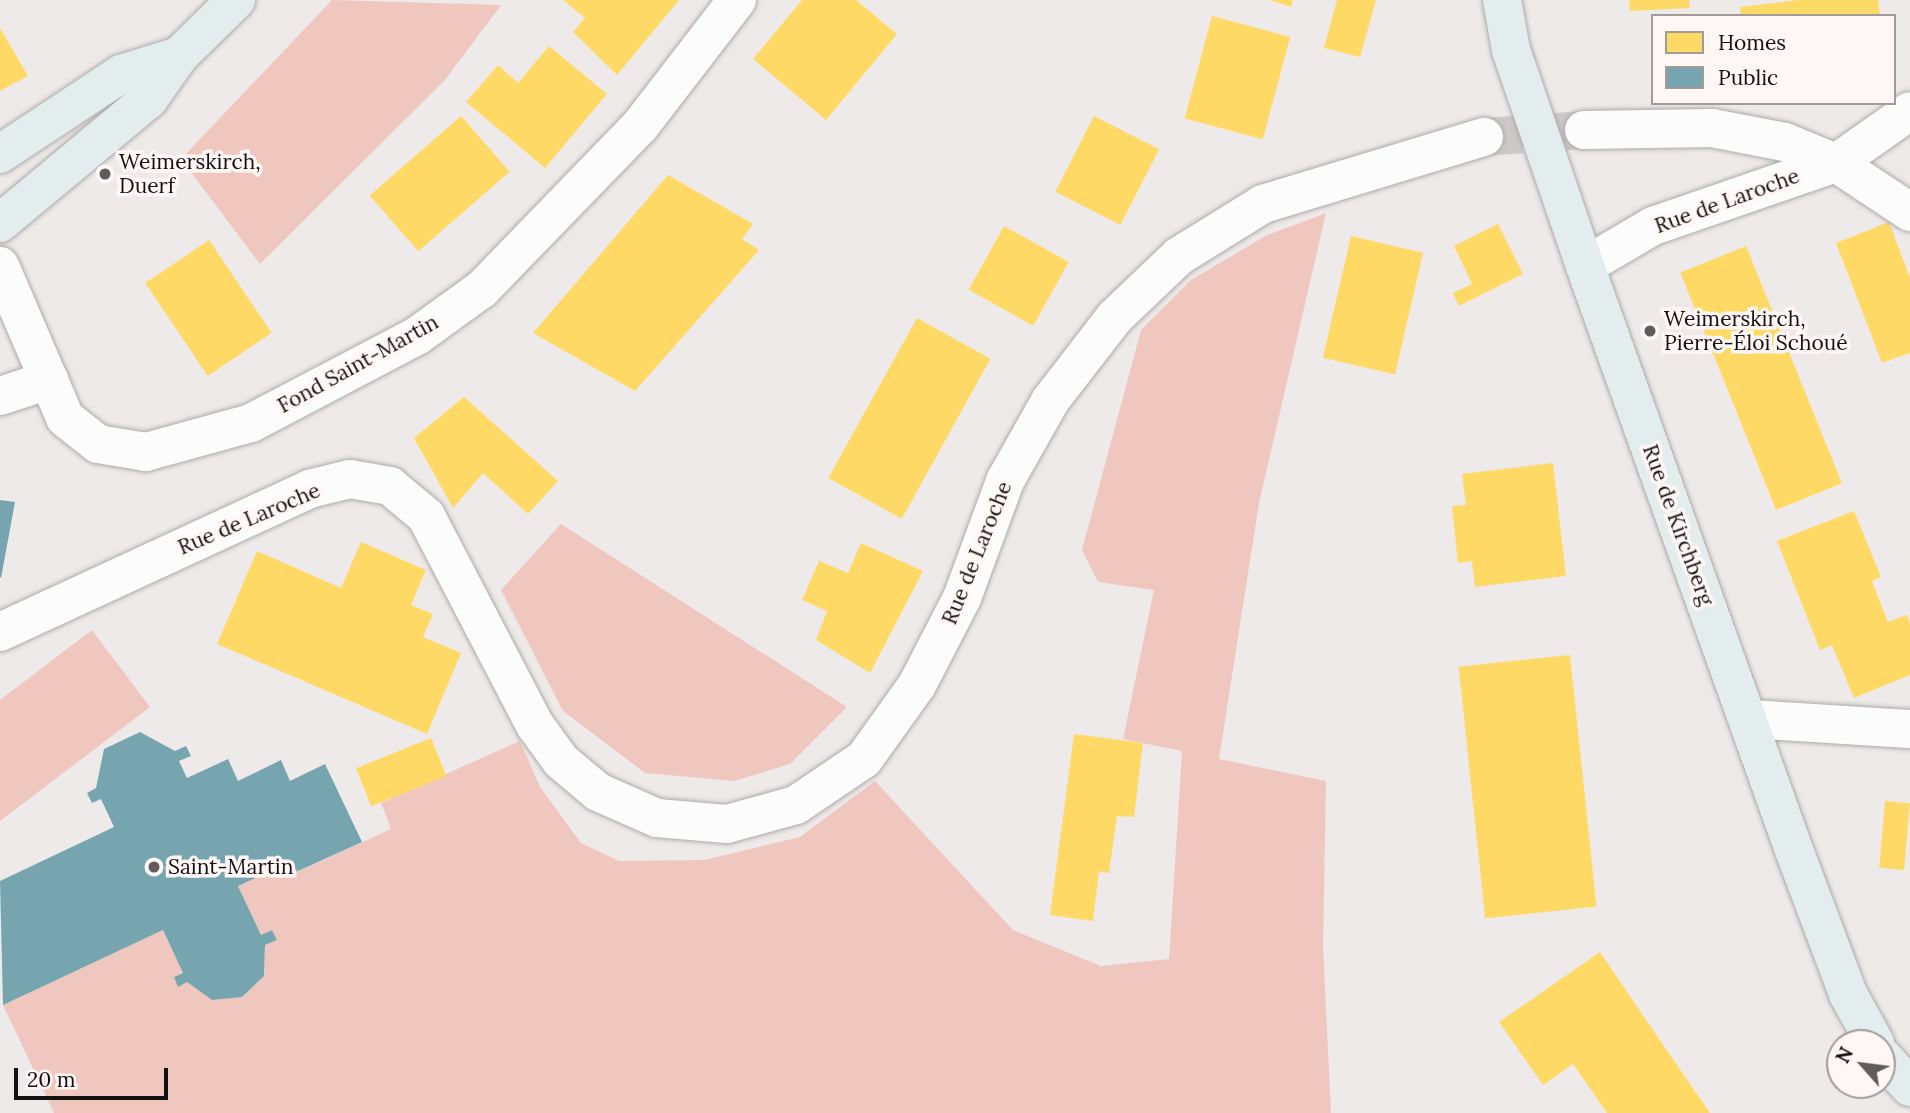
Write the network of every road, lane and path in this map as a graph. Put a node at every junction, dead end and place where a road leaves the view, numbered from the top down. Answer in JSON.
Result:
{"nodes":[{"id":1,"x":236,"y":0,"type":"edge"},
{"id":2,"x":737,"y":0,"type":"edge"},
{"id":3,"x":1502,"y":0,"type":"edge"},
{"id":4,"x":179,"y":55,"type":"junction"},
{"id":5,"x":1910,"y":111,"type":"edge"},
{"id":6,"x":1584,"y":130,"type":"tunnel mouth"},
{"id":7,"x":1484,"y":137,"type":"tunnel mouth"},
{"id":8,"x":0,"y":153,"type":"edge"},
{"id":9,"x":1836,"y":163,"type":"junction"},
{"id":10,"x":1910,"y":212,"type":"edge"},
{"id":11,"x":0,"y":223,"type":"edge"},
{"id":12,"x":0,"y":266,"type":"edge"},
{"id":13,"x":1585,"y":266,"type":"junction"},
{"id":14,"x":49,"y":380,"type":"junction"},
{"id":15,"x":0,"y":396,"type":"edge"},
{"id":16,"x":0,"y":632,"type":"edge"},
{"id":17,"x":1749,"y":719,"type":"junction"},
{"id":18,"x":1910,"y":729,"type":"edge"},
{"id":19,"x":1867,"y":1029,"type":"edge"},
{"id":20,"x":1896,"y":1072,"type":"edge"},
{"id":21,"x":1910,"y":1087,"type":"edge"}],
"edges":[{"from":1,"to":4,"type":"main road"},
{"from":2,"to":14,"type":"street","name":"Fond Saint-Martin"},
{"from":3,"to":13,"type":"main road","name":"Rue de Kirchberg"},
{"from":4,"to":8,"type":"main road"},
{"from":4,"to":11,"type":"main road"},
{"from":5,"to":9,"type":"street","name":"Rue de Laroche"},
{"from":6,"to":9,"type":"street","name":"Rue de Laroche"},
{"from":7,"to":16,"type":"street","name":"Rue de Laroche"},
{"from":9,"to":10,"type":"street","name":"Rue de Laroche"},
{"from":9,"to":13,"type":"street","name":"Rue de Laroche"},
{"from":12,"to":14,"type":"street","name":"Fond Saint-Martin"},
{"from":13,"to":17,"type":"main road","name":"Rue de Kirchberg"},
{"from":14,"to":15,"type":"street"},
{"from":17,"to":18,"type":"street"},
{"from":17,"to":19,"type":"main road","name":"Rue de Kirchberg"},
{"from":20,"to":21,"type":"main road"}]}
